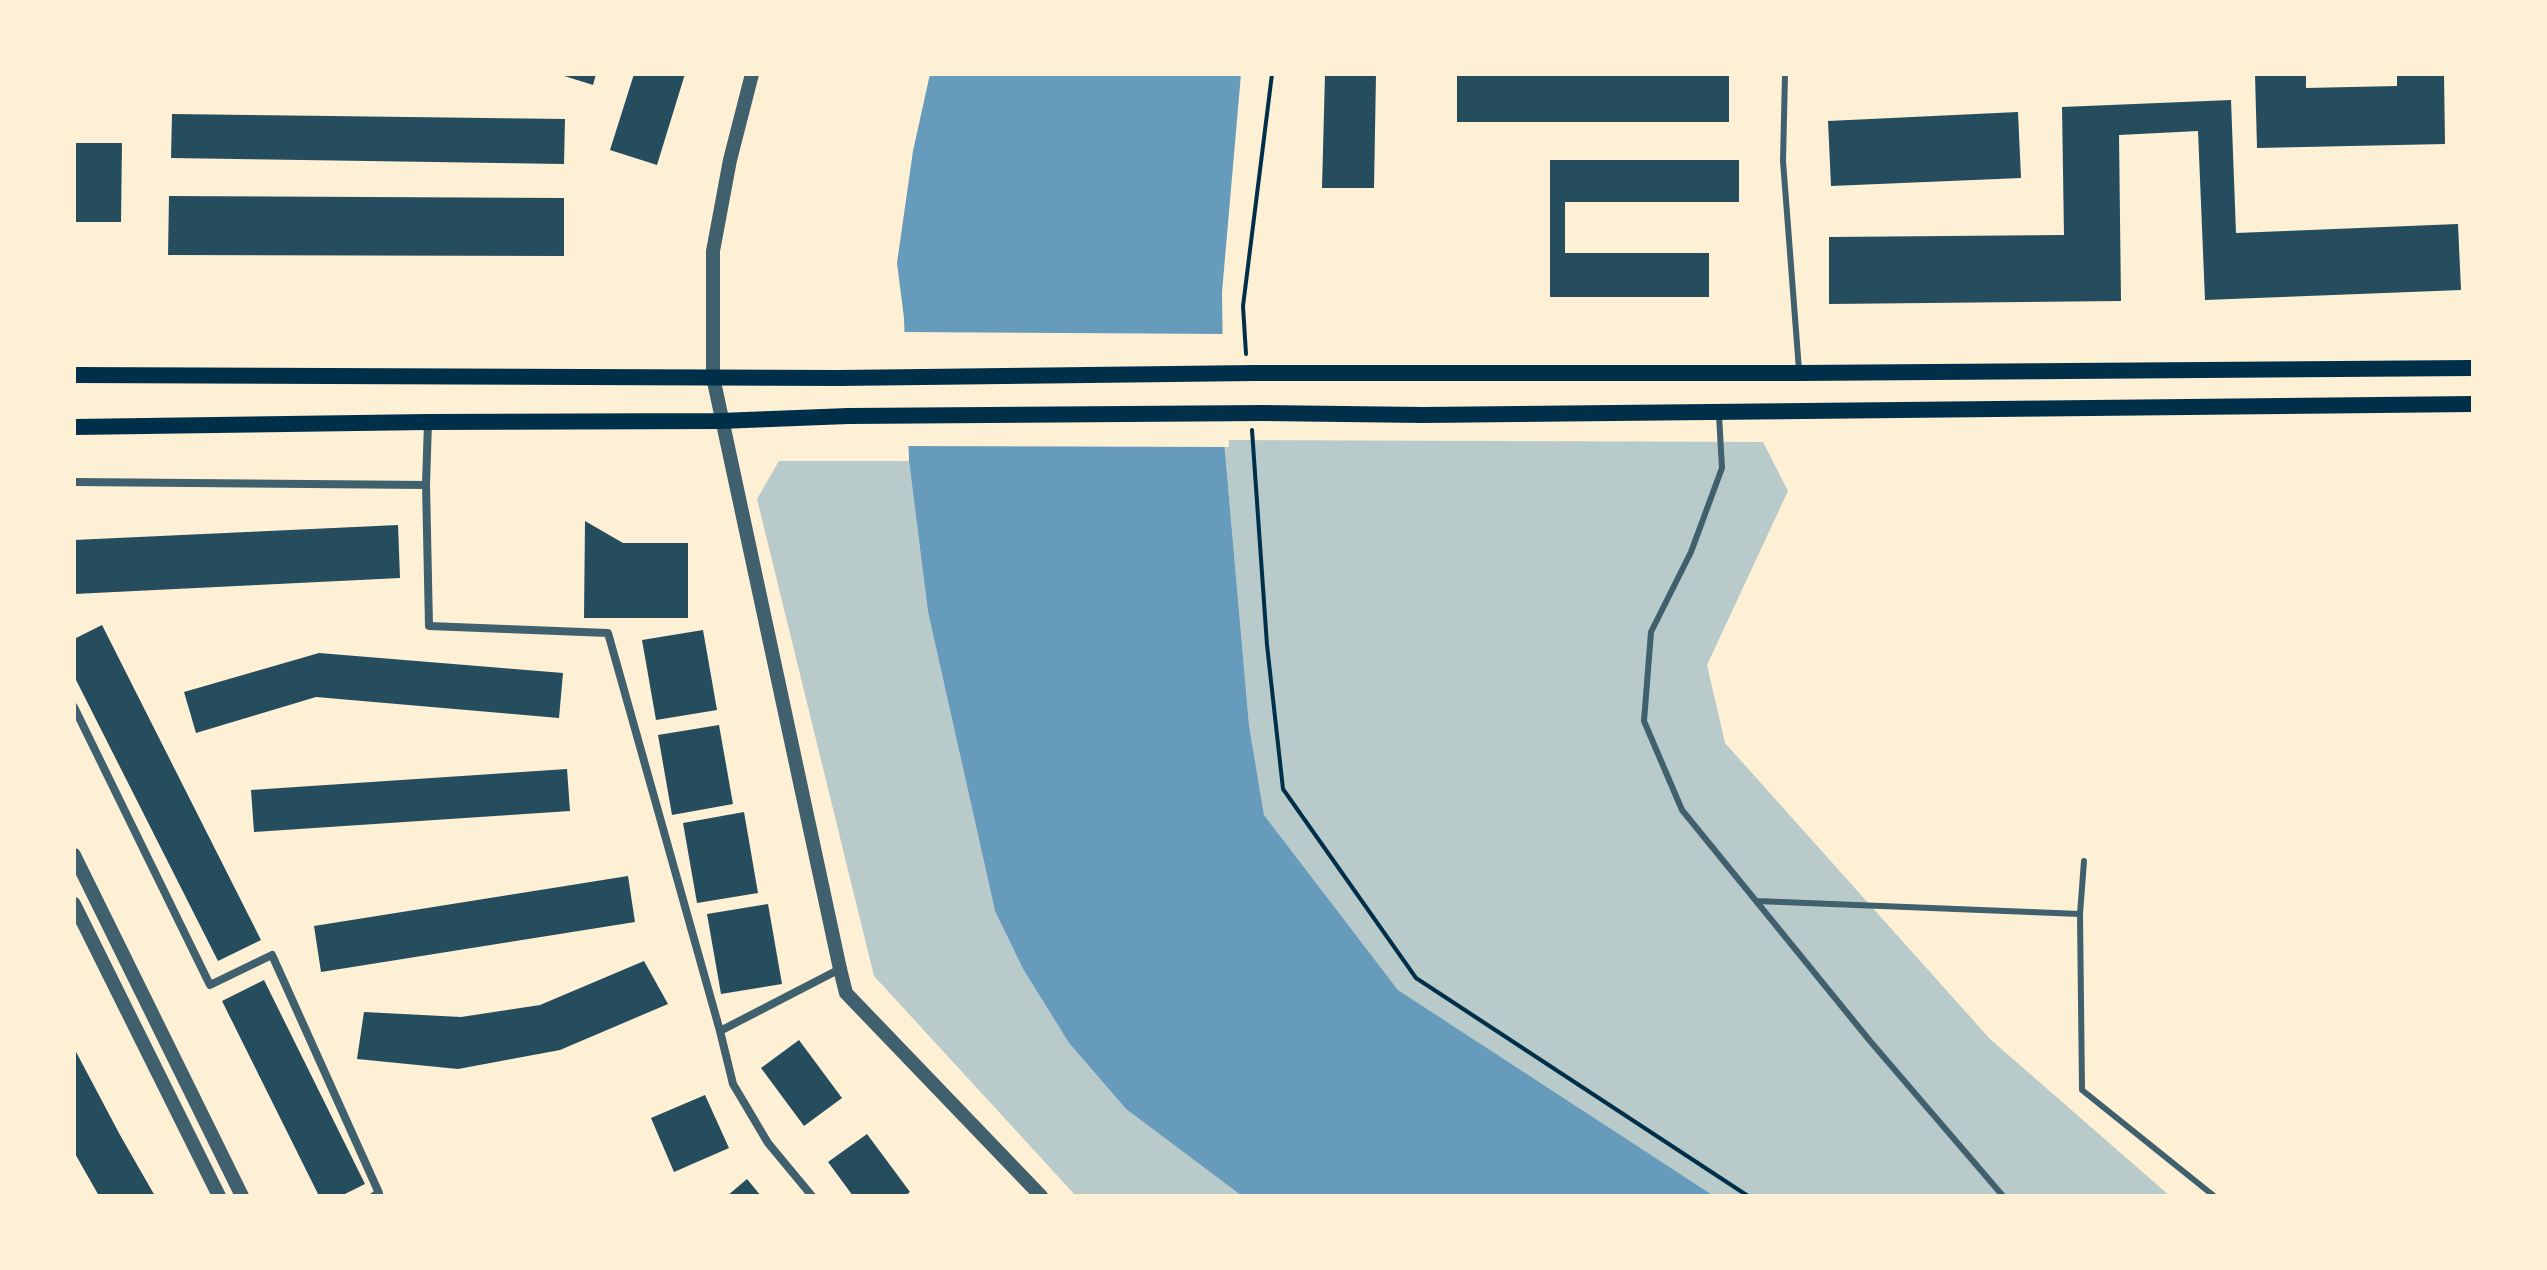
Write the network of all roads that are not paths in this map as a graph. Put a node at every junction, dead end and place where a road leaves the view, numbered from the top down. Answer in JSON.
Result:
{"nodes":[{"id":1,"x":752,"y":74,"type":"edge"},
{"id":2,"x":1785,"y":74,"type":"edge"},
{"id":3,"x":2473,"y":368,"type":"edge"},
{"id":4,"x":1799,"y":373,"type":"junction"},
{"id":5,"x":74,"y":375,"type":"edge"},
{"id":6,"x":713,"y":377,"type":"junction"},
{"id":7,"x":2473,"y":404,"type":"edge"},
{"id":8,"x":1719,"y":411,"type":"junction"},
{"id":9,"x":720,"y":421,"type":"junction"},
{"id":10,"x":428,"y":422,"type":"junction"},
{"id":11,"x":74,"y":427,"type":"edge"},
{"id":12,"x":74,"y":482,"type":"edge"},
{"id":13,"x":426,"y":485,"type":"junction"},
{"id":14,"x":74,"y":707,"type":"edge"},
{"id":15,"x":74,"y":855,"type":"edge"},
{"id":16,"x":2084,"y":861,"type":"dead end"},
{"id":17,"x":1757,"y":901,"type":"junction"},
{"id":18,"x":74,"y":904,"type":"edge"},
{"id":19,"x":2080,"y":914,"type":"junction"},
{"id":20,"x":840,"y":969,"type":"junction"},
{"id":21,"x":720,"y":1031,"type":"junction"},
{"id":22,"x":378,"y":1195,"type":"edge"},
{"id":23,"x":219,"y":1196,"type":"edge"},
{"id":24,"x":242,"y":1196,"type":"edge"},
{"id":25,"x":812,"y":1196,"type":"edge"},
{"id":26,"x":1041,"y":1196,"type":"edge"},
{"id":27,"x":2003,"y":1196,"type":"edge"},
{"id":28,"x":2214,"y":1196,"type":"edge"}],
"edges":[{"from":1,"to":6,"type":"street"},
{"from":2,"to":4,"type":"lane"},
{"from":3,"to":4,"type":"main road"},
{"from":4,"to":6,"type":"main road"},
{"from":5,"to":6,"type":"main road"},
{"from":6,"to":9,"type":"street"},
{"from":7,"to":8,"type":"main road"},
{"from":8,"to":9,"type":"main road"},
{"from":8,"to":17,"type":"lane"},
{"from":9,"to":10,"type":"main road"},
{"from":9,"to":20,"type":"street"},
{"from":10,"to":11,"type":"main road"},
{"from":10,"to":13,"type":"street"},
{"from":12,"to":13,"type":"street"},
{"from":13,"to":21,"type":"street"},
{"from":14,"to":22,"type":"street"},
{"from":15,"to":24,"type":"street"},
{"from":16,"to":19,"type":"lane"},
{"from":17,"to":19,"type":"lane"},
{"from":17,"to":27,"type":"lane"},
{"from":18,"to":23,"type":"street"},
{"from":19,"to":28,"type":"lane"},
{"from":20,"to":21,"type":"street"},
{"from":20,"to":26,"type":"street"},
{"from":21,"to":25,"type":"street"}]}
